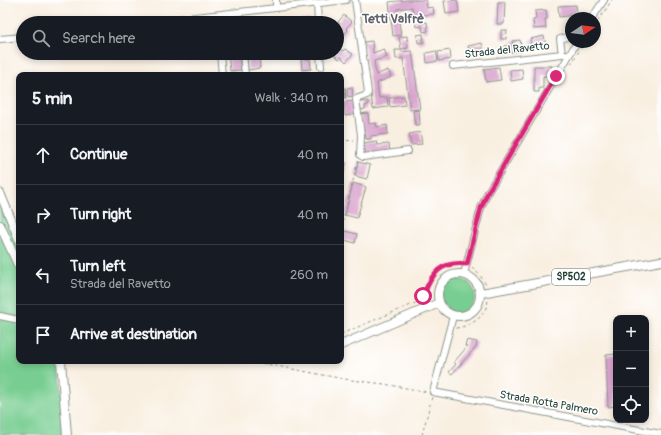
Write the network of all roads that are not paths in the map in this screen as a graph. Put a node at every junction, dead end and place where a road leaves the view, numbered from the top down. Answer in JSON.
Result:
{"nodes":[{"id":1,"x":276,"y":0,"type":"edge"},
{"id":2,"x":346,"y":0,"type":"edge"},
{"id":3,"x":355,"y":0,"type":"edge"},
{"id":4,"x":604,"y":0,"type":"edge"},
{"id":5,"x":317,"y":4,"type":"junction"},
{"id":6,"x":276,"y":8,"type":"junction"},
{"id":7,"x":596,"y":12,"type":"edge"},
{"id":8,"x":221,"y":15,"type":"joint"},
{"id":9,"x":212,"y":16,"type":"edge"},
{"id":10,"x":318,"y":16,"type":"edge"},
{"id":11,"x":16,"y":38,"type":"edge"},
{"id":12,"x":565,"y":38,"type":"edge"},
{"id":13,"x":0,"y":39,"type":"edge"},
{"id":14,"x":574,"y":48,"type":"edge"},
{"id":15,"x":562,"y":54,"type":"junction"},
{"id":16,"x":570,"y":54,"type":"junction"},
{"id":17,"x":221,"y":60,"type":"edge"},
{"id":18,"x":244,"y":60,"type":"edge"},
{"id":19,"x":320,"y":60,"type":"edge"},
{"id":20,"x":453,"y":66,"type":"dead end"},
{"id":21,"x":321,"y":67,"type":"dead end"},
{"id":22,"x":222,"y":72,"type":"edge"},
{"id":23,"x":245,"y":72,"type":"edge"},
{"id":24,"x":408,"y":151,"type":"dead end"},
{"id":25,"x":0,"y":193,"type":"edge"},
{"id":26,"x":0,"y":225,"type":"edge"},
{"id":27,"x":16,"y":232,"type":"edge"},
{"id":28,"x":16,"y":260,"type":"edge"},
{"id":29,"x":661,"y":261,"type":"edge"},
{"id":30,"x":464,"y":274,"type":"junction"},
{"id":31,"x":484,"y":292,"type":"junction"},
{"id":32,"x":439,"y":303,"type":"junction"},
{"id":33,"x":0,"y":316,"type":"edge"},
{"id":34,"x":452,"y":316,"type":"junction"},
{"id":35,"x":16,"y":319,"type":"edge"},
{"id":36,"x":344,"y":344,"type":"edge"},
{"id":37,"x":61,"y":364,"type":"edge"},
{"id":38,"x":661,"y":434,"type":"edge"},
{"id":39,"x":67,"y":435,"type":"edge"}],
"edges":[{"from":1,"to":6,"type":"street"},
{"from":2,"to":5,"type":"street"},
{"from":3,"to":24,"type":"street"},
{"from":4,"to":7,"type":"street"},
{"from":5,"to":6,"type":"street"},
{"from":5,"to":10,"type":"street"},
{"from":6,"to":8,"type":"street"},
{"from":8,"to":9,"type":"street"},
{"from":11,"to":13,"type":"street"},
{"from":12,"to":15,"type":"street","name":"Strada del Ravetto"},
{"from":14,"to":16,"type":"street"},
{"from":15,"to":16,"type":"street","name":"Strada del Ravetto"},
{"from":15,"to":20,"type":"street","name":"Strada del Ravetto"},
{"from":16,"to":30,"type":"street"},
{"from":17,"to":22,"type":"street"},
{"from":18,"to":23,"type":"street"},
{"from":19,"to":21,"type":"street"},
{"from":25,"to":27,"type":"main road"},
{"from":26,"to":28,"type":"main road"},
{"from":29,"to":31,"type":"main road","number":"SP502"},
{"from":30,"to":31,"type":"main road"},
{"from":30,"to":32,"type":"main road"},
{"from":31,"to":34,"type":"main road"},
{"from":32,"to":34,"type":"main road"},
{"from":32,"to":36,"type":"main road"},
{"from":33,"to":35,"type":"street"},
{"from":34,"to":38,"type":"street","name":"Strada Rotta Palmero"},
{"from":37,"to":39,"type":"main road"}]}
